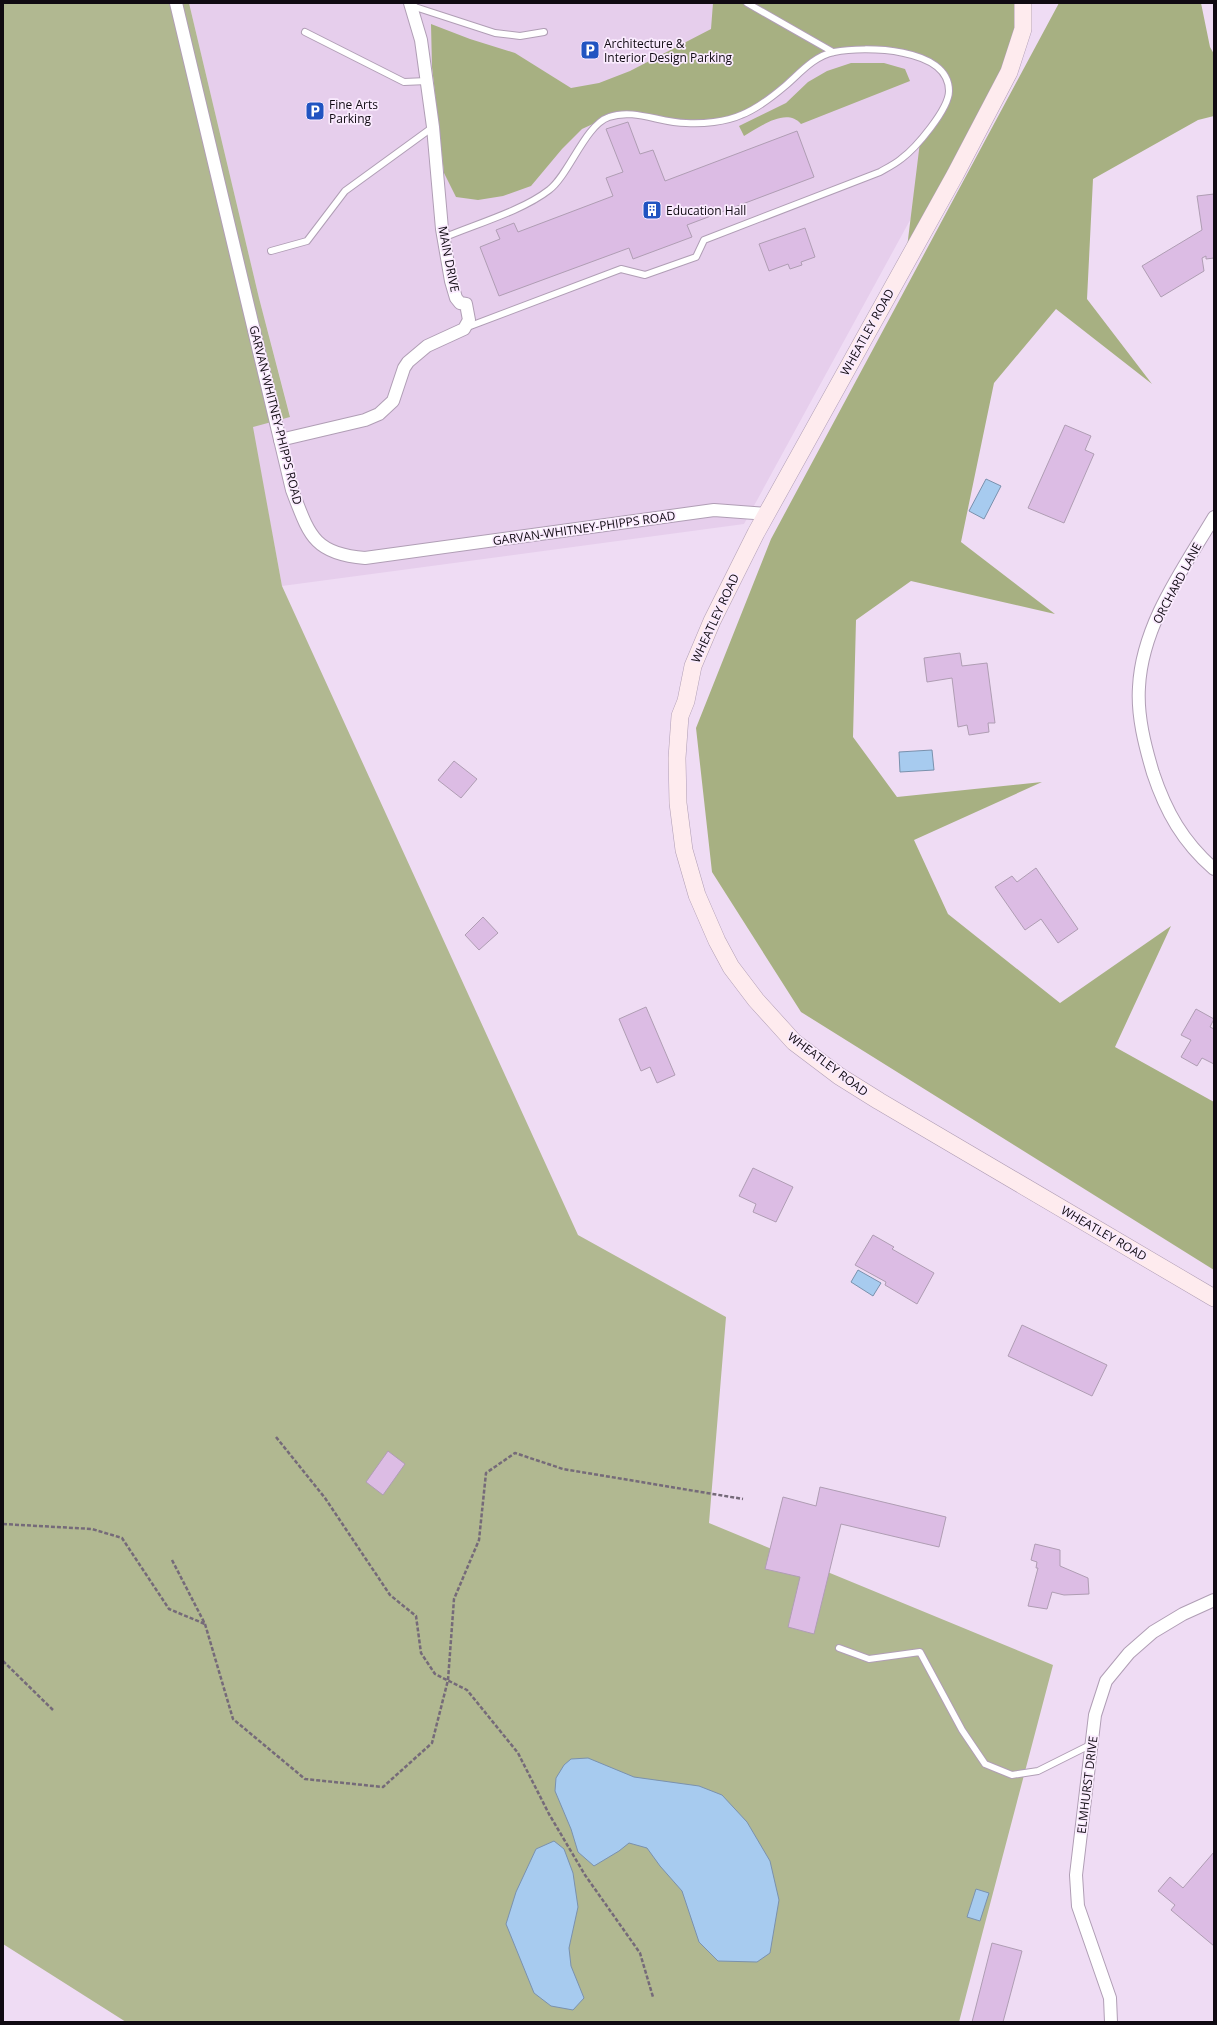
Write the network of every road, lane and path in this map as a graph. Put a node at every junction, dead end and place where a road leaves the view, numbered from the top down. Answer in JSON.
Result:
{"nodes":[{"id":1,"x":176,"y":3,"type":"edge"},
{"id":2,"x":747,"y":3,"type":"edge"},
{"id":3,"x":1023,"y":3,"type":"edge"},
{"id":4,"x":411,"y":4,"type":"edge"},
{"id":5,"x":306,"y":32,"type":"dead end"},
{"id":6,"x":544,"y":32,"type":"dead end"},
{"id":7,"x":833,"y":52,"type":"junction"},
{"id":8,"x":426,"y":81,"type":"junction"},
{"id":9,"x":432,"y":127,"type":"junction"},
{"id":10,"x":443,"y":238,"type":"junction"},
{"id":11,"x":271,"y":251,"type":"dead end"},
{"id":12,"x":464,"y":329,"type":"junction"},
{"id":13,"x":280,"y":440,"type":"junction"},
{"id":14,"x":766,"y":514,"type":"junction"},
{"id":15,"x":1214,"y":517,"type":"edge"},
{"id":16,"x":1214,"y":869,"type":"edge"},
{"id":17,"x":1214,"y":1298,"type":"edge"},
{"id":18,"x":276,"y":1437,"type":"dead end"},
{"id":19,"x":743,"y":1499,"type":"dead end"},
{"id":20,"x":3,"y":1524,"type":"edge"},
{"id":21,"x":172,"y":1560,"type":"dead end"},
{"id":22,"x":1214,"y":1600,"type":"edge"},
{"id":23,"x":204,"y":1624,"type":"junction"},
{"id":24,"x":839,"y":1648,"type":"dead end"},
{"id":25,"x":3,"y":1661,"type":"edge"},
{"id":26,"x":447,"y":1682,"type":"junction"},
{"id":27,"x":54,"y":1711,"type":"dead end"},
{"id":28,"x":1092,"y":1744,"type":"junction"},
{"id":29,"x":653,"y":1997,"type":"dead end"},
{"id":30,"x":1111,"y":2022,"type":"edge"}],
"edges":[{"from":1,"to":13,"type":"street","name":"GARVAN-WHITNEY-PHIPPS ROAD"},
{"from":2,"to":7,"type":"lane"},
{"from":3,"to":14,"type":"main road","name":"WHEATLEY ROAD"},
{"from":4,"to":6,"type":"lane"},
{"from":4,"to":8,"type":"street","name":"MAIN DRIVE"},
{"from":5,"to":8,"type":"lane"},
{"from":7,"to":10,"type":"lane"},
{"from":7,"to":12,"type":"lane"},
{"from":8,"to":9,"type":"street","name":"MAIN DRIVE"},
{"from":9,"to":10,"type":"street","name":"MAIN DRIVE"},
{"from":9,"to":11,"type":"lane"},
{"from":10,"to":12,"type":"street","name":"MAIN DRIVE"},
{"from":12,"to":13,"type":"street"},
{"from":13,"to":14,"type":"street","name":"GARVAN-WHITNEY-PHIPPS ROAD"},
{"from":14,"to":17,"type":"main road","name":"WHEATLEY ROAD"},
{"from":15,"to":16,"type":"street","name":"ORCHARD LANE"},
{"from":18,"to":26,"type":"path"},
{"from":19,"to":26,"type":"path"},
{"from":20,"to":23,"type":"path"},
{"from":21,"to":23,"type":"path"},
{"from":22,"to":28,"type":"street","name":"ELMHURST DRIVE"},
{"from":23,"to":26,"type":"path"},
{"from":24,"to":28,"type":"lane"},
{"from":25,"to":27,"type":"path"},
{"from":26,"to":29,"type":"path"},
{"from":28,"to":30,"type":"street","name":"ELMHURST DRIVE"}]}
